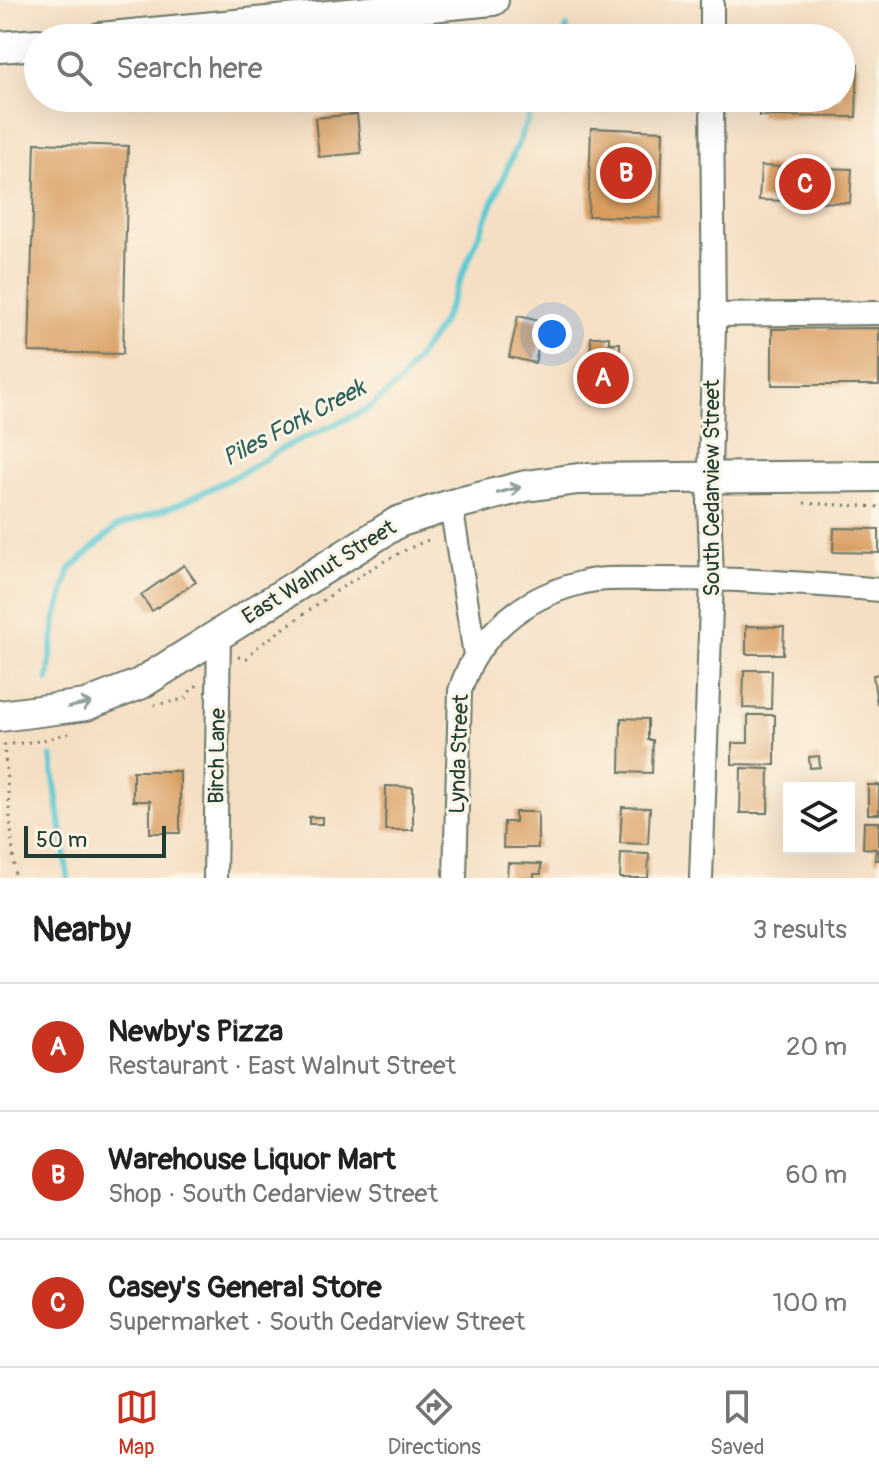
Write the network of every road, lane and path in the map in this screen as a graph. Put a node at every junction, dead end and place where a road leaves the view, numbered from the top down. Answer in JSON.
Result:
{"nodes":[{"id":1,"x":493,"y":0,"type":"edge"},
{"id":2,"x":712,"y":0,"type":"edge"},
{"id":3,"x":245,"y":24,"type":"edge"},
{"id":4,"x":712,"y":24,"type":"edge"},
{"id":5,"x":24,"y":45,"type":"edge"},
{"id":6,"x":0,"y":47,"type":"edge"},
{"id":7,"x":712,"y":112,"type":"edge"},
{"id":8,"x":879,"y":313,"type":"edge"},
{"id":9,"x":714,"y":315,"type":"junction"},
{"id":10,"x":879,"y":476,"type":"edge"},
{"id":11,"x":710,"y":477,"type":"junction"},
{"id":12,"x":879,"y":486,"type":"edge"},
{"id":13,"x":797,"y":489,"type":"junction"},
{"id":14,"x":879,"y":507,"type":"edge"},
{"id":15,"x":454,"y":517,"type":"junction"},
{"id":16,"x":712,"y":579,"type":"junction"},
{"id":17,"x":879,"y":590,"type":"edge"},
{"id":18,"x":219,"y":634,"type":"junction"},
{"id":19,"x":475,"y":655,"type":"junction"},
{"id":20,"x":218,"y":670,"type":"junction"},
{"id":21,"x":153,"y":706,"type":"dead end"},
{"id":22,"x":2,"y":731,"type":"edge"},
{"id":23,"x":76,"y":732,"type":"dead end"},
{"id":24,"x":15,"y":878,"type":"edge"},
{"id":25,"x":215,"y":878,"type":"edge"},
{"id":26,"x":455,"y":878,"type":"edge"},
{"id":27,"x":701,"y":878,"type":"edge"}],
"edges":[{"from":1,"to":3,"type":"highway"},
{"from":2,"to":4,"type":"street"},
{"from":5,"to":6,"type":"highway"},
{"from":7,"to":9,"type":"street","name":"South Cedarview Street"},
{"from":8,"to":9,"type":"street"},
{"from":9,"to":11,"type":"street","name":"South Cedarview Street"},
{"from":10,"to":13,"type":"highway","name":"East Walnut Street"},
{"from":11,"to":13,"type":"highway","name":"East Walnut Street"},
{"from":15,"to":11,"type":"highway","name":"East Walnut Street","one_way":true},
{"from":11,"to":16,"type":"street","name":"South Cedarview Street"},
{"from":12,"to":13,"type":"street","name":"East Walnut Street"},
{"from":13,"to":14,"type":"path"},
{"from":15,"to":18,"type":"highway","name":"East Walnut Street"},
{"from":15,"to":19,"type":"street"},
{"from":15,"to":20,"type":"path"},
{"from":16,"to":17,"type":"street","name":"Lynda Street"},
{"from":16,"to":19,"type":"street","name":"Lynda Street"},
{"from":16,"to":27,"type":"street","name":"South Cedarview Street"},
{"from":18,"to":20,"type":"street","name":"Birch Lane"},
{"from":22,"to":18,"type":"highway","name":"East Walnut Street","one_way":true},
{"from":19,"to":26,"type":"street","name":"Lynda Street"},
{"from":20,"to":21,"type":"path"},
{"from":20,"to":25,"type":"street","name":"Birch Lane"},
{"from":22,"to":23,"type":"path"},
{"from":22,"to":24,"type":"path"}]}
